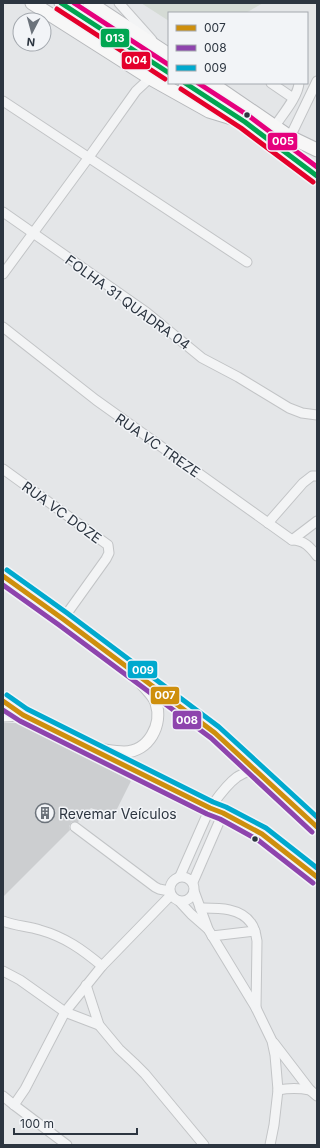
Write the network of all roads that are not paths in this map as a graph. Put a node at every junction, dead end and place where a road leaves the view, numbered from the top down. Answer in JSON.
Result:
{"nodes":[{"id":1,"x":32,"y":3,"type":"edge"},
{"id":2,"x":61,"y":3,"type":"edge"},
{"id":3,"x":90,"y":3,"type":"edge"},
{"id":4,"x":120,"y":3,"type":"edge"},
{"id":5,"x":164,"y":51,"type":"edge"},
{"id":6,"x":168,"y":72,"type":"edge"},
{"id":7,"x":145,"y":75,"type":"junction"},
{"id":8,"x":317,"y":81,"type":"edge"},
{"id":9,"x":187,"y":84,"type":"edge"},
{"id":10,"x":212,"y":84,"type":"edge"},
{"id":11,"x":272,"y":84,"type":"edge"},
{"id":12,"x":298,"y":84,"type":"edge"},
{"id":13,"x":293,"y":98,"type":"junction"},
{"id":14,"x":3,"y":101,"type":"edge"},
{"id":15,"x":245,"y":122,"type":"junction"},
{"id":16,"x":275,"y":126,"type":"junction"},
{"id":17,"x":290,"y":136,"type":"junction"},
{"id":18,"x":317,"y":150,"type":"edge"},
{"id":19,"x":89,"y":157,"type":"junction"},
{"id":20,"x":317,"y":176,"type":"edge"},
{"id":21,"x":3,"y":212,"type":"edge"},
{"id":22,"x":33,"y":234,"type":"junction"},
{"id":23,"x":247,"y":262,"type":"dead end"},
{"id":24,"x":3,"y":274,"type":"edge"},
{"id":25,"x":3,"y":327,"type":"edge"},
{"id":26,"x":317,"y":415,"type":"edge"},
{"id":27,"x":3,"y":468,"type":"edge"},
{"id":28,"x":317,"y":476,"type":"edge"},
{"id":29,"x":317,"y":521,"type":"edge"},
{"id":30,"x":268,"y":523,"type":"junction"},
{"id":31,"x":292,"y":540,"type":"junction"},
{"id":32,"x":317,"y":556,"type":"edge"},
{"id":33,"x":3,"y":576,"type":"edge"},
{"id":34,"x":63,"y":619,"type":"junction"},
{"id":35,"x":132,"y":671,"type":"junction"},
{"id":36,"x":3,"y":701,"type":"edge"},
{"id":37,"x":23,"y":715,"type":"junction"},
{"id":38,"x":3,"y":716,"type":"edge"},
{"id":39,"x":86,"y":747,"type":"junction"},
{"id":40,"x":254,"y":768,"type":"junction"},
{"id":41,"x":210,"y":808,"type":"junction"},
{"id":42,"x":223,"y":813,"type":"junction"},
{"id":43,"x":75,"y":827,"type":"dead end"},
{"id":44,"x":317,"y":827,"type":"edge"},
{"id":45,"x":180,"y":876,"type":"junction"},
{"id":46,"x":317,"y":877,"type":"edge"},
{"id":47,"x":193,"y":882,"type":"junction"},
{"id":48,"x":194,"y":891,"type":"junction"},
{"id":49,"x":173,"y":895,"type":"junction"},
{"id":50,"x":200,"y":908,"type":"junction"},
{"id":51,"x":3,"y":921,"type":"edge"},
{"id":52,"x":255,"y":930,"type":"junction"},
{"id":53,"x":210,"y":932,"type":"junction"},
{"id":54,"x":102,"y":966,"type":"junction"},
{"id":55,"x":3,"y":971,"type":"edge"},
{"id":56,"x":86,"y":985,"type":"junction"},
{"id":57,"x":256,"y":1008,"type":"junction"},
{"id":58,"x":64,"y":1012,"type":"junction"},
{"id":59,"x":99,"y":1025,"type":"junction"},
{"id":60,"x":272,"y":1041,"type":"junction"},
{"id":61,"x":278,"y":1090,"type":"junction"},
{"id":62,"x":314,"y":1093,"type":"edge"},
{"id":63,"x":3,"y":1096,"type":"edge"},
{"id":64,"x":14,"y":1105,"type":"junction"},
{"id":65,"x":67,"y":1145,"type":"edge"},
{"id":66,"x":204,"y":1145,"type":"edge"},
{"id":67,"x":270,"y":1145,"type":"edge"}],
"edges":[{"from":1,"to":7,"type":"highway"},
{"from":2,"to":6,"type":"highway"},
{"from":3,"to":5,"type":"highway"},
{"from":4,"to":5,"type":"street"},
{"from":7,"to":15,"type":"highway"},
{"from":7,"to":19,"type":"street"},
{"from":8,"to":17,"type":"street"},
{"from":9,"to":15,"type":"highway"},
{"from":10,"to":16,"type":"highway"},
{"from":11,"to":13,"type":"street"},
{"from":12,"to":13,"type":"street"},
{"from":13,"to":16,"type":"street"},
{"from":14,"to":19,"type":"street"},
{"from":15,"to":20,"type":"highway"},
{"from":16,"to":17,"type":"highway"},
{"from":17,"to":18,"type":"highway"},
{"from":19,"to":22,"type":"street"},
{"from":19,"to":23,"type":"street"},
{"from":21,"to":22,"type":"street","name":"FOLHA 31 QUADRA 04"},
{"from":22,"to":24,"type":"street"},
{"from":22,"to":26,"type":"street","name":"FOLHA 31 QUADRA 04"},
{"from":25,"to":30,"type":"street","name":"RUA VC TREZE"},
{"from":27,"to":34,"type":"street","name":"RUA VC DOZE"},
{"from":28,"to":30,"type":"street"},
{"from":29,"to":31,"type":"street"},
{"from":30,"to":31,"type":"street","name":"RUA VC TREZE"},
{"from":31,"to":32,"type":"street","name":"RUA VC TREZE"},
{"from":33,"to":34,"type":"main road"},
{"from":34,"to":35,"type":"main road"},
{"from":35,"to":39,"type":"main road"},
{"from":35,"to":40,"type":"main road"},
{"from":36,"to":37,"type":"main road"},
{"from":37,"to":38,"type":"main road"},
{"from":37,"to":39,"type":"main road"},
{"from":39,"to":41,"type":"main road"},
{"from":40,"to":41,"type":"street"},
{"from":40,"to":44,"type":"main road"},
{"from":41,"to":42,"type":"main road"},
{"from":41,"to":45,"type":"street"},
{"from":42,"to":46,"type":"main road"},
{"from":42,"to":47,"type":"street"},
{"from":43,"to":49,"type":"street"},
{"from":45,"to":47,"type":"street"},
{"from":45,"to":49,"type":"street"},
{"from":47,"to":48,"type":"street"},
{"from":48,"to":49,"type":"street"},
{"from":48,"to":50,"type":"street"},
{"from":49,"to":53,"type":"street"},
{"from":49,"to":54,"type":"street"},
{"from":50,"to":52,"type":"street"},
{"from":50,"to":53,"type":"street"},
{"from":51,"to":54,"type":"street"},
{"from":52,"to":53,"type":"street"},
{"from":52,"to":57,"type":"street"},
{"from":53,"to":57,"type":"street"},
{"from":54,"to":56,"type":"street"},
{"from":55,"to":58,"type":"street"},
{"from":56,"to":58,"type":"street"},
{"from":56,"to":59,"type":"street"},
{"from":57,"to":60,"type":"street"},
{"from":58,"to":59,"type":"street"},
{"from":58,"to":64,"type":"street"},
{"from":59,"to":66,"type":"street"},
{"from":60,"to":61,"type":"street"},
{"from":60,"to":62,"type":"street"},
{"from":61,"to":62,"type":"street"},
{"from":61,"to":67,"type":"street"},
{"from":63,"to":64,"type":"street"},
{"from":64,"to":65,"type":"street"}]}
